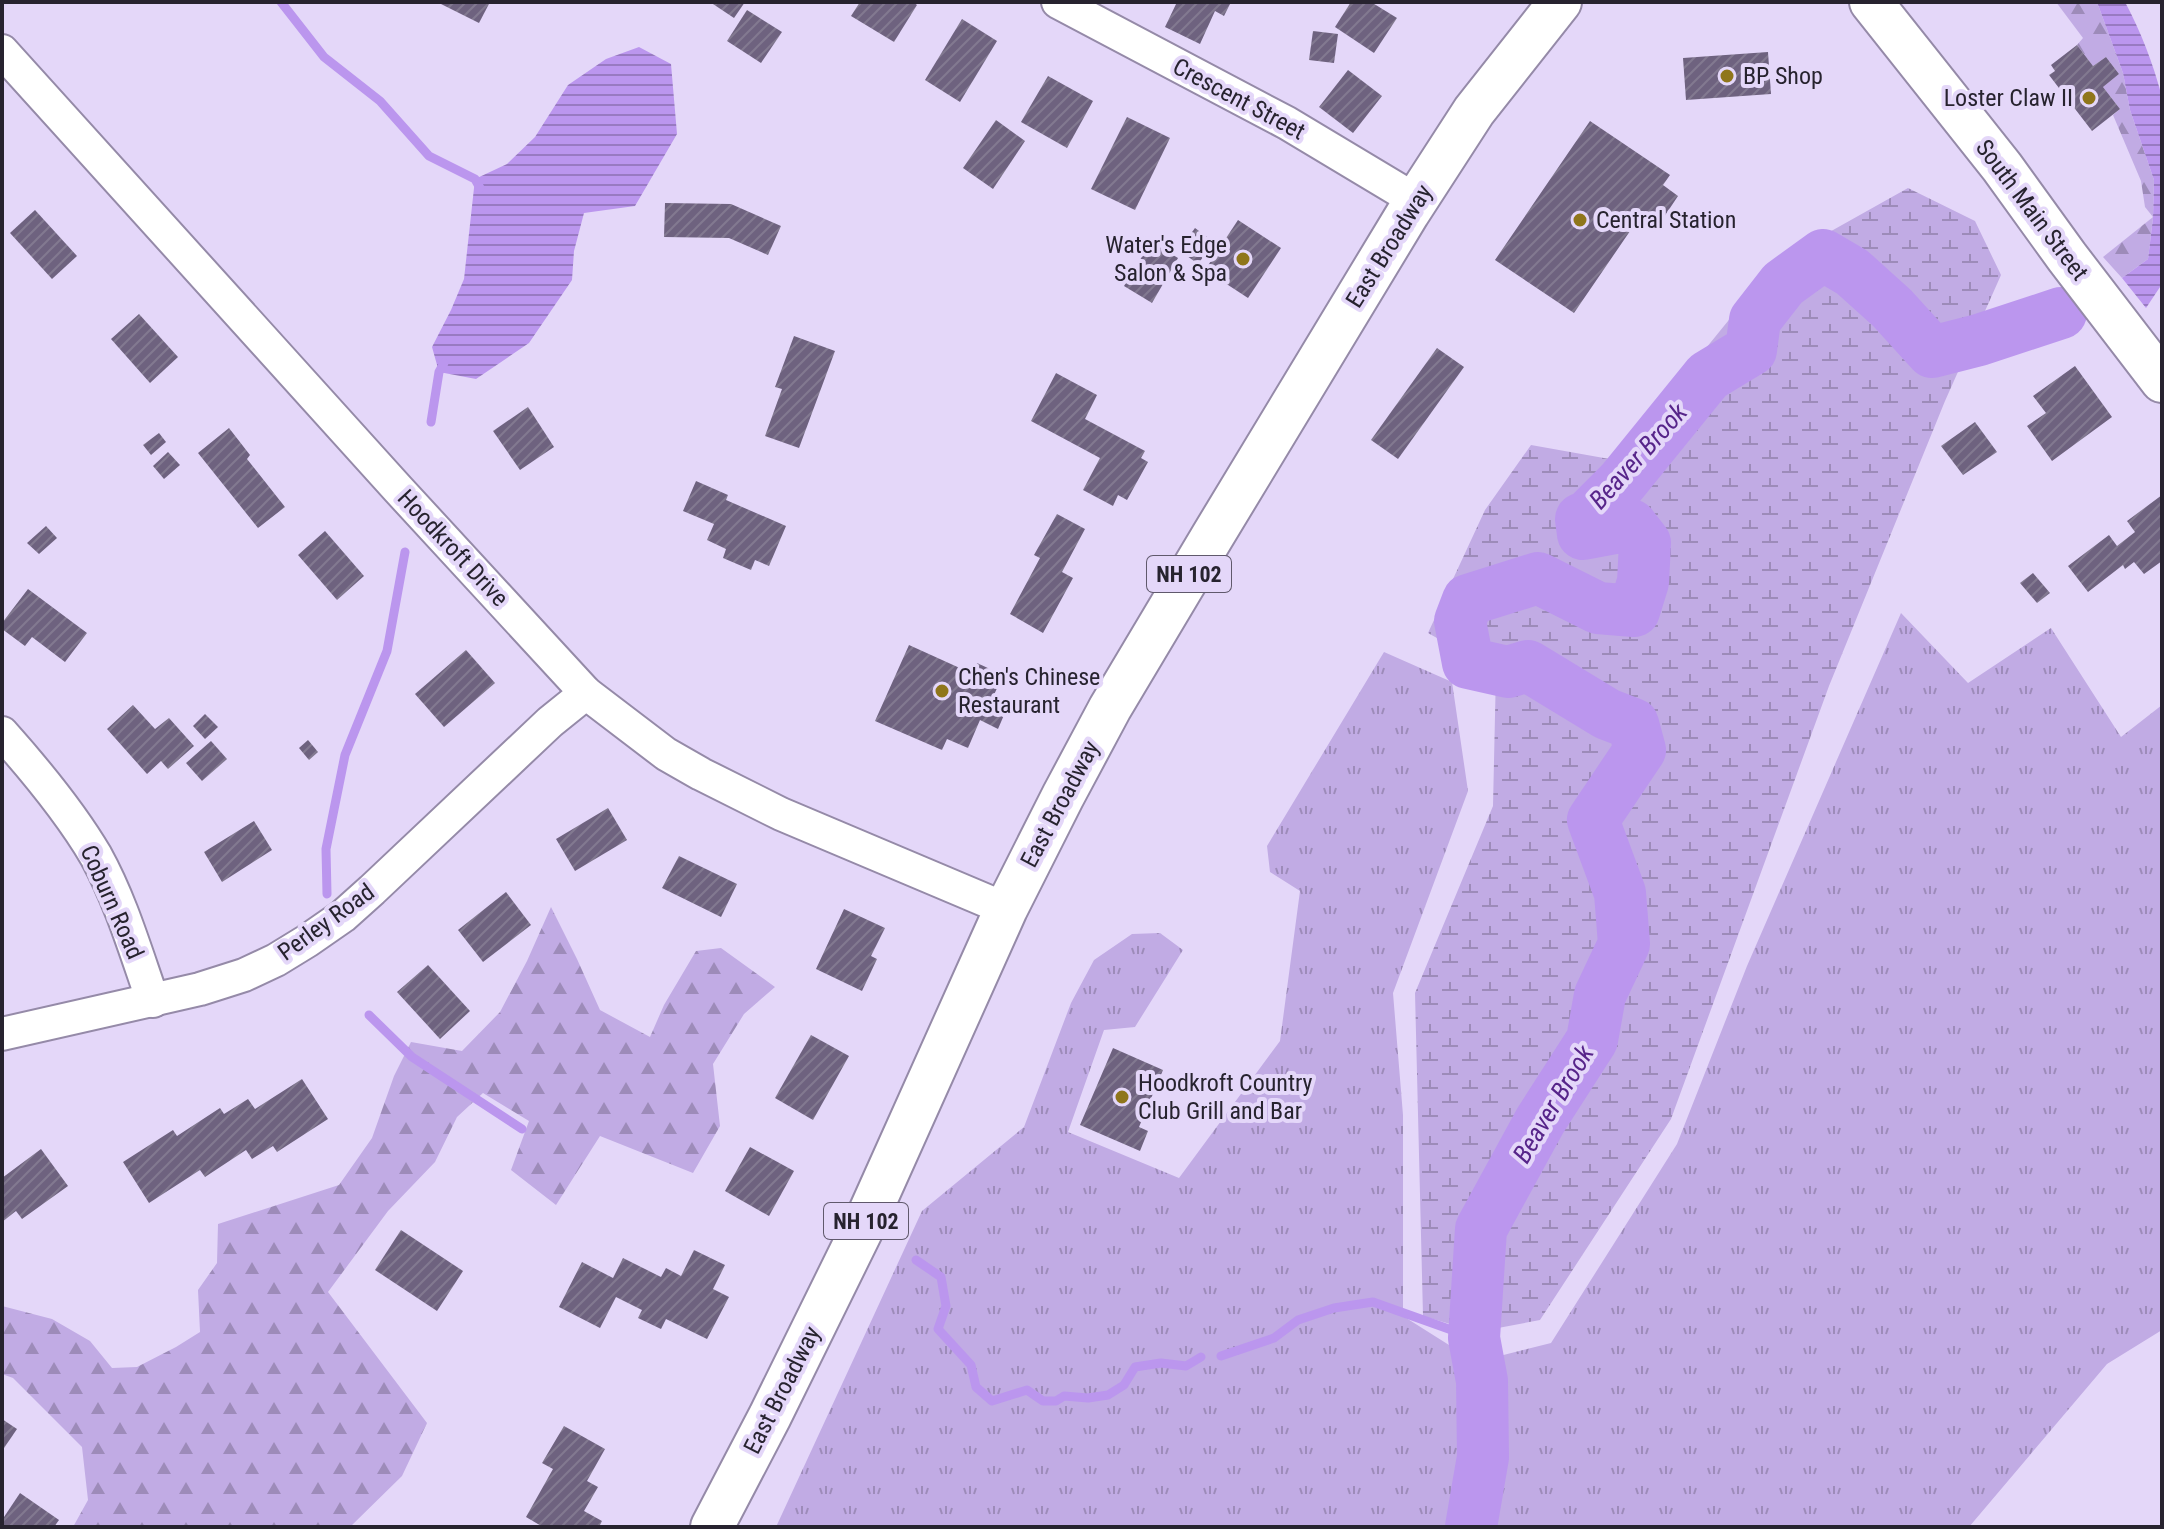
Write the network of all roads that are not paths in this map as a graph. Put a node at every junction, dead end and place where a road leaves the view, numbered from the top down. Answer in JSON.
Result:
{"nodes":[{"id":1,"x":1058,"y":2,"type":"edge"},
{"id":2,"x":1560,"y":2,"type":"edge"},
{"id":3,"x":1871,"y":2,"type":"edge"},
{"id":4,"x":2,"y":51,"type":"edge"},
{"id":5,"x":1417,"y":201,"type":"junction"},
{"id":6,"x":2162,"y":381,"type":"edge"},
{"id":7,"x":586,"y":693,"type":"junction"},
{"id":8,"x":2,"y":733,"type":"edge"},
{"id":9,"x":1006,"y":909,"type":"junction"},
{"id":10,"x":153,"y":1001,"type":"junction"},
{"id":11,"x":2,"y":1034,"type":"edge"},
{"id":12,"x":712,"y":1527,"type":"edge"}],
"edges":[{"from":1,"to":5,"type":"street","name":"Crescent Street"},
{"from":2,"to":5,"type":"main road","name":"East Broadway","number":"NH 102"},
{"from":3,"to":6,"type":"main road","name":"South Main Street"},
{"from":4,"to":7,"type":"street","name":"Hoodkroft Drive"},
{"from":5,"to":9,"type":"main road","name":"East Broadway","number":"NH 102"},
{"from":7,"to":9,"type":"street","name":"Hoodkroft Drive"},
{"from":7,"to":10,"type":"street","name":"Perley Road"},
{"from":8,"to":10,"type":"street","name":"Coburn Road"},
{"from":9,"to":12,"type":"main road","name":"East Broadway","number":"NH 102"},
{"from":10,"to":11,"type":"street","name":"Perley Road"}]}
